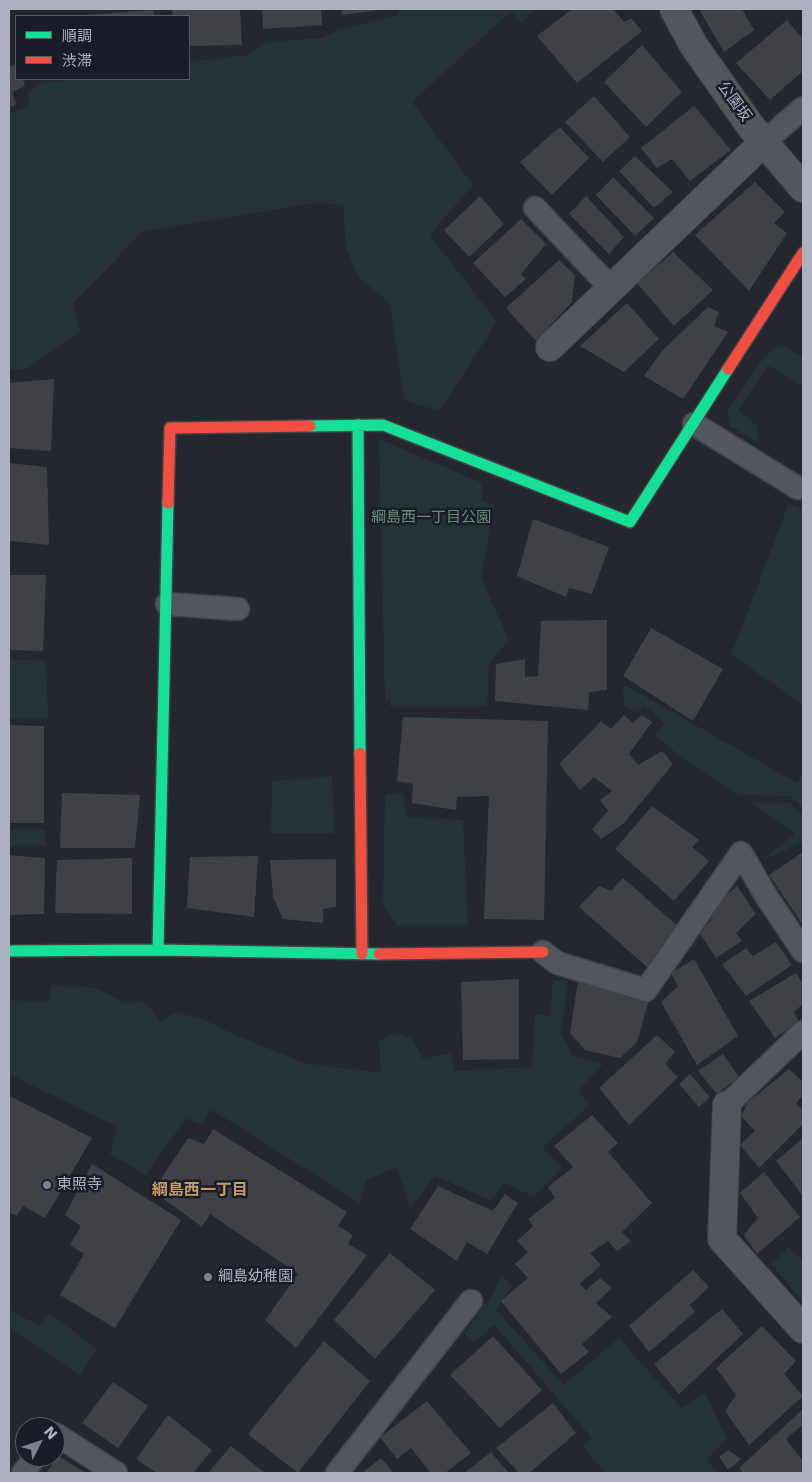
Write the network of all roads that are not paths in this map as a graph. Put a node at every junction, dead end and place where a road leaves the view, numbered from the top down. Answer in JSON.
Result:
{"nodes":[{"id":1,"x":674,"y":9,"type":"edge"},
{"id":2,"x":803,"y":108,"type":"edge"},
{"id":3,"x":764,"y":142,"type":"junction"},
{"id":4,"x":803,"y":188,"type":"edge"},
{"id":5,"x":535,"y":208,"type":"dead end"},
{"id":6,"x":803,"y":253,"type":"edge"},
{"id":7,"x":611,"y":288,"type":"junction"},
{"id":8,"x":550,"y":347,"type":"dead end"},
{"id":9,"x":694,"y":424,"type":"junction"},
{"id":10,"x":358,"y":425,"type":"junction"},
{"id":11,"x":798,"y":488,"type":"dead end"},
{"id":12,"x":167,"y":604,"type":"junction"},
{"id":13,"x":238,"y":610,"type":"dead end"},
{"id":14,"x":158,"y":950,"type":"junction"},
{"id":15,"x":9,"y":951,"type":"edge"},
{"id":16,"x":803,"y":951,"type":"edge"},
{"id":17,"x":543,"y":952,"type":"joint"},
{"id":18,"x":362,"y":954,"type":"junction"},
{"id":19,"x":803,"y":1032,"type":"edge"},
{"id":20,"x":727,"y":1105,"type":"joint"},
{"id":21,"x":471,"y":1301,"type":"dead end"},
{"id":22,"x":803,"y":1329,"type":"edge"},
{"id":23,"x":65,"y":1440,"type":"edge"},
{"id":24,"x":116,"y":1473,"type":"edge"},
{"id":25,"x":337,"y":1473,"type":"edge"}],
"edges":[{"from":1,"to":3,"type":"street","name":"公園坂"},
{"from":2,"to":3,"type":"lane"},
{"from":3,"to":4,"type":"street","name":"公園坂"},
{"from":3,"to":7,"type":"street"},
{"from":5,"to":7,"type":"lane"},
{"from":6,"to":9,"type":"street"},
{"from":7,"to":8,"type":"street"},
{"from":9,"to":10,"type":"street"},
{"from":9,"to":11,"type":"lane"},
{"from":10,"to":12,"type":"street"},
{"from":10,"to":18,"type":"street"},
{"from":12,"to":13,"type":"lane"},
{"from":12,"to":14,"type":"street"},
{"from":14,"to":15,"type":"street"},
{"from":14,"to":18,"type":"street"},
{"from":16,"to":17,"type":"lane"},
{"from":17,"to":18,"type":"street"},
{"from":19,"to":20,"type":"lane"},
{"from":20,"to":22,"type":"street"},
{"from":21,"to":25,"type":"lane"},
{"from":23,"to":24,"type":"lane"}]}
